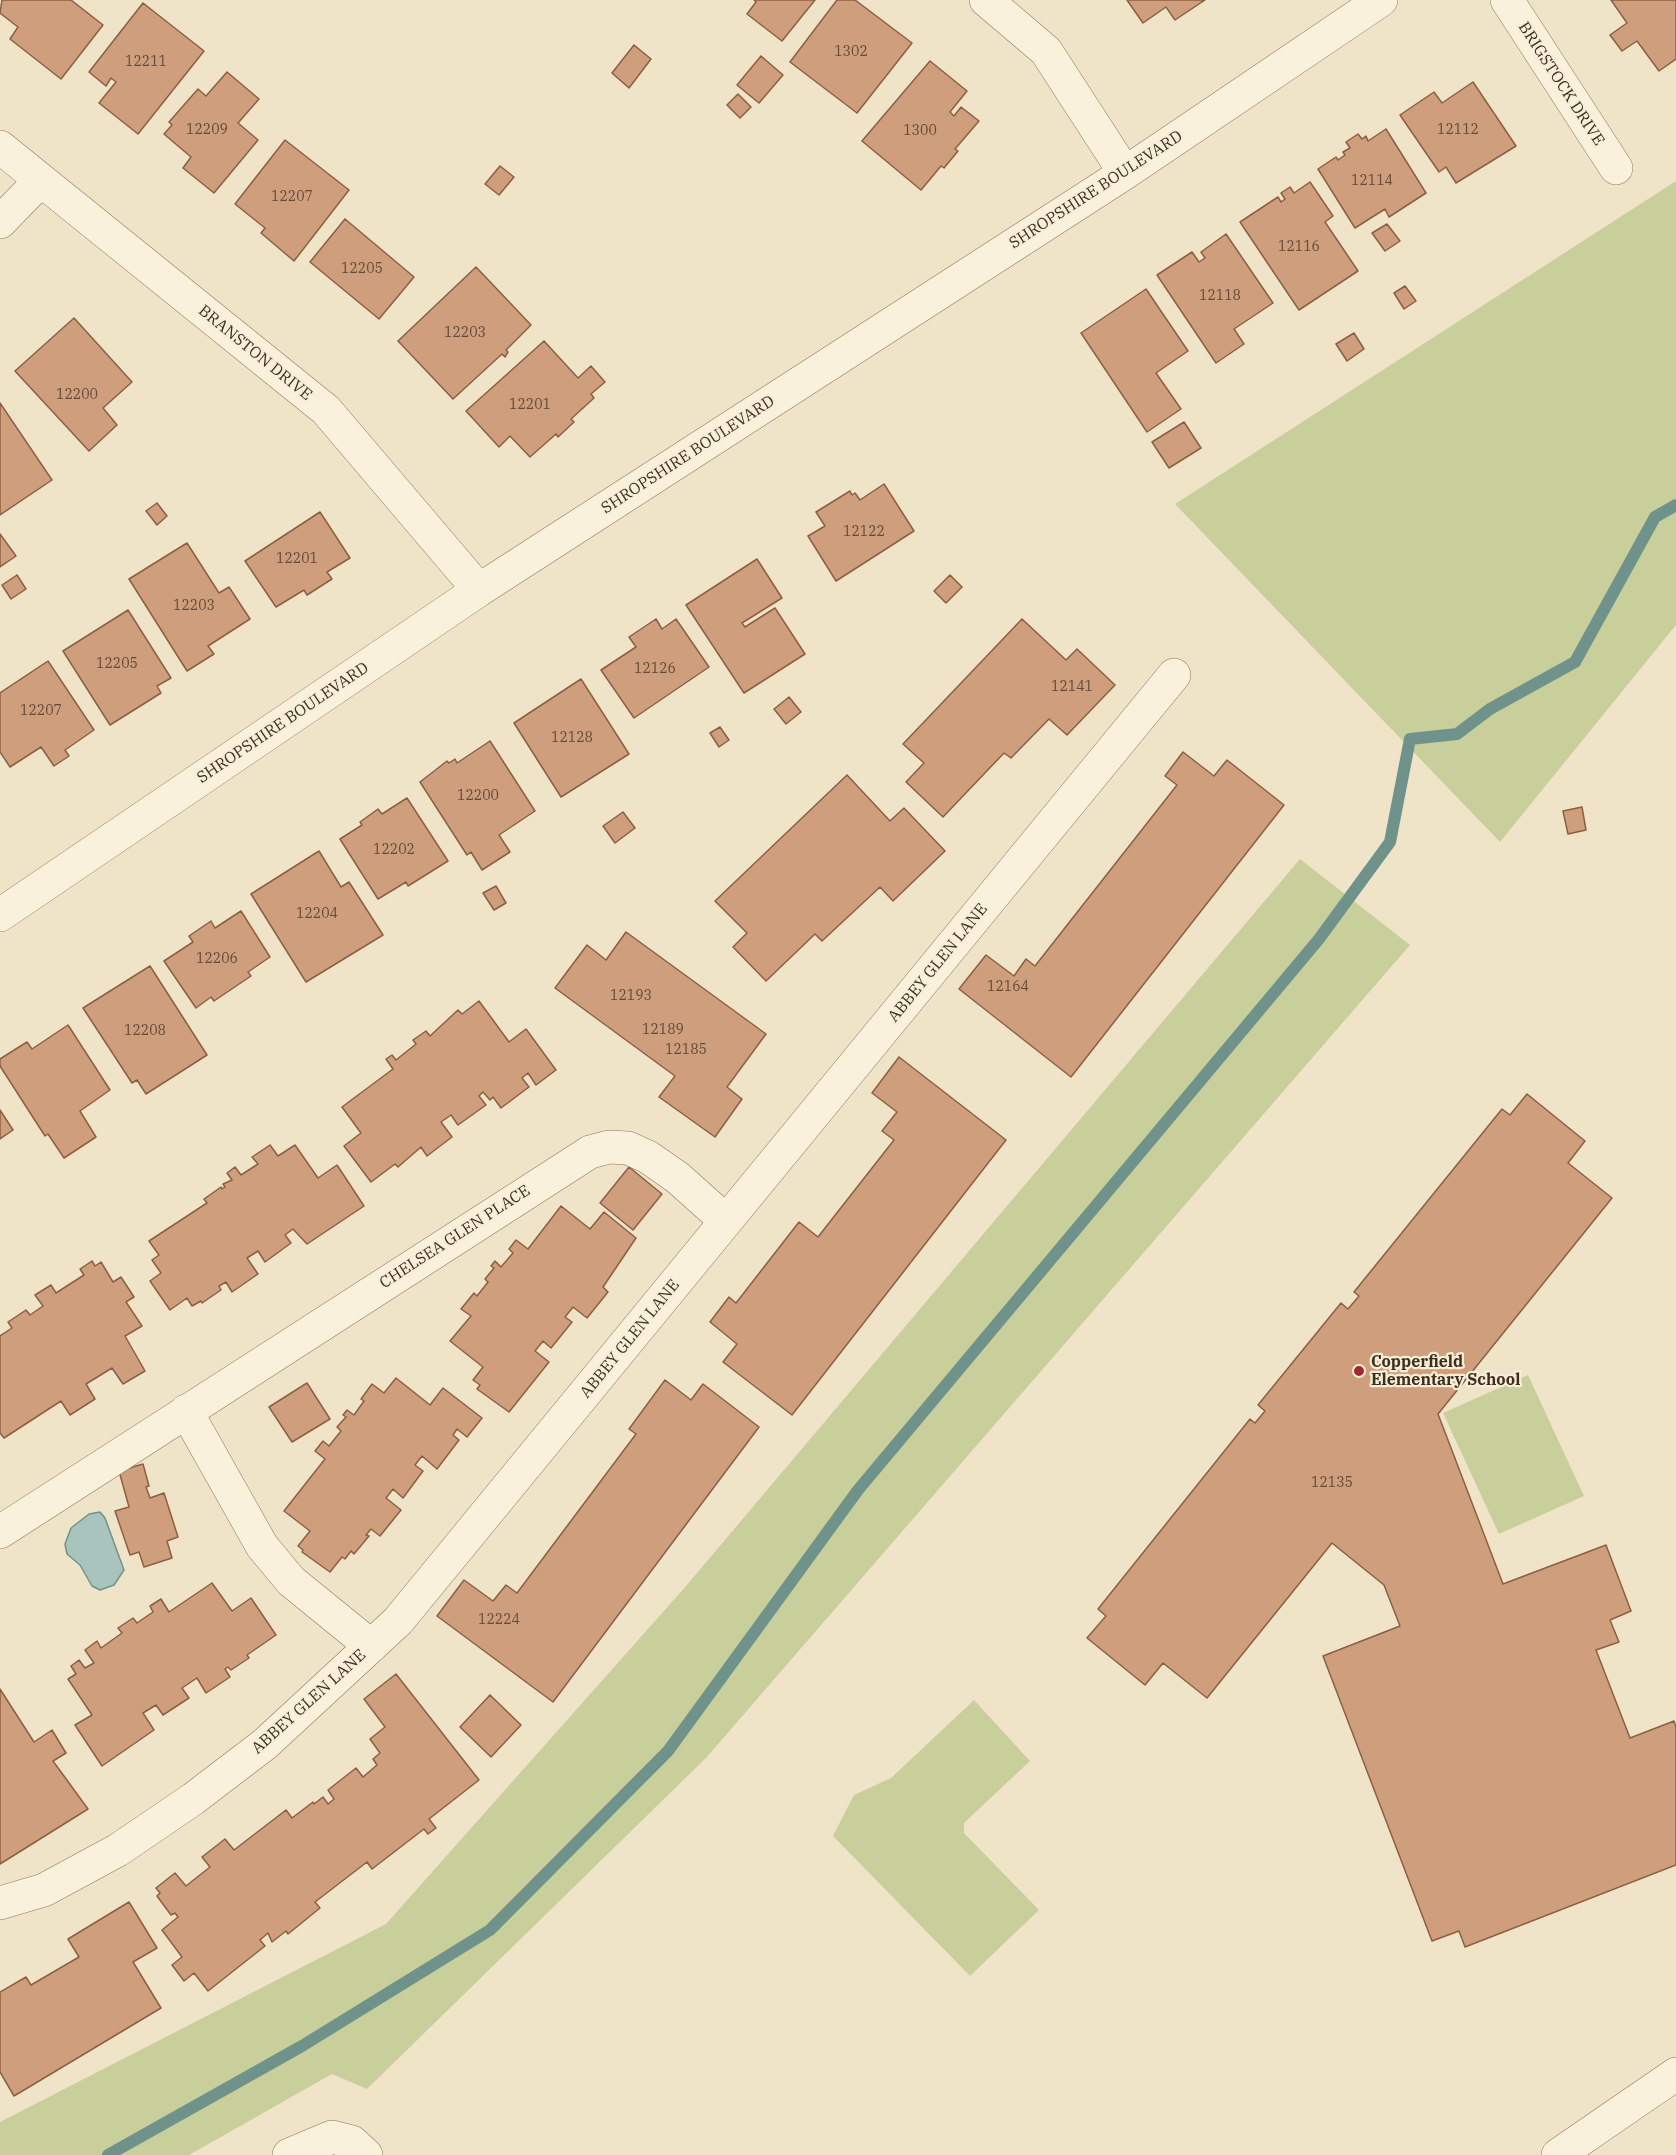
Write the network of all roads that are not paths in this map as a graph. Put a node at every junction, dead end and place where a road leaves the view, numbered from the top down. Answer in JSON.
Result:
{"nodes":[{"id":1,"x":986,"y":0,"type":"edge"},
{"id":2,"x":1380,"y":0,"type":"edge"},
{"id":3,"x":1507,"y":0,"type":"edge"},
{"id":4,"x":0,"y":147,"type":"edge"},
{"id":5,"x":1616,"y":168,"type":"dead end"},
{"id":6,"x":1125,"y":173,"type":"junction"},
{"id":7,"x":41,"y":180,"type":"junction"},
{"id":8,"x":0,"y":222,"type":"edge"},
{"id":9,"x":479,"y":590,"type":"junction"},
{"id":10,"x":1174,"y":675,"type":"dead end"},
{"id":11,"x":0,"y":915,"type":"edge"},
{"id":12,"x":726,"y":1221,"type":"junction"},
{"id":13,"x":186,"y":1411,"type":"junction"},
{"id":14,"x":0,"y":1532,"type":"edge"},
{"id":15,"x":371,"y":1646,"type":"junction"},
{"id":16,"x":0,"y":1903,"type":"edge"},
{"id":17,"x":1676,"y":2074,"type":"edge"},
{"id":18,"x":289,"y":2155,"type":"edge"},
{"id":19,"x":366,"y":2155,"type":"edge"},
{"id":20,"x":1558,"y":2155,"type":"edge"}],
"edges":[{"from":1,"to":6,"type":"street"},
{"from":2,"to":6,"type":"street","name":"SHROPSHIRE BOULEVARD"},
{"from":3,"to":5,"type":"street","name":"BRIGSTOCK DRIVE"},
{"from":4,"to":7,"type":"street","name":"BRANSTON DRIVE"},
{"from":6,"to":9,"type":"street","name":"SHROPSHIRE BOULEVARD"},
{"from":7,"to":8,"type":"street"},
{"from":7,"to":9,"type":"street","name":"BRANSTON DRIVE"},
{"from":9,"to":11,"type":"street","name":"SHROPSHIRE BOULEVARD"},
{"from":10,"to":12,"type":"street","name":"ABBEY GLEN LANE"},
{"from":12,"to":13,"type":"street","name":"CHELSEA GLEN PLACE"},
{"from":12,"to":15,"type":"street","name":"ABBEY GLEN LANE"},
{"from":13,"to":14,"type":"street","name":"CHELSEA GLEN PLACE"},
{"from":13,"to":15,"type":"street"},
{"from":15,"to":16,"type":"street","name":"ABBEY GLEN LANE"},
{"from":17,"to":20,"type":"street"},
{"from":18,"to":19,"type":"street"}]}
